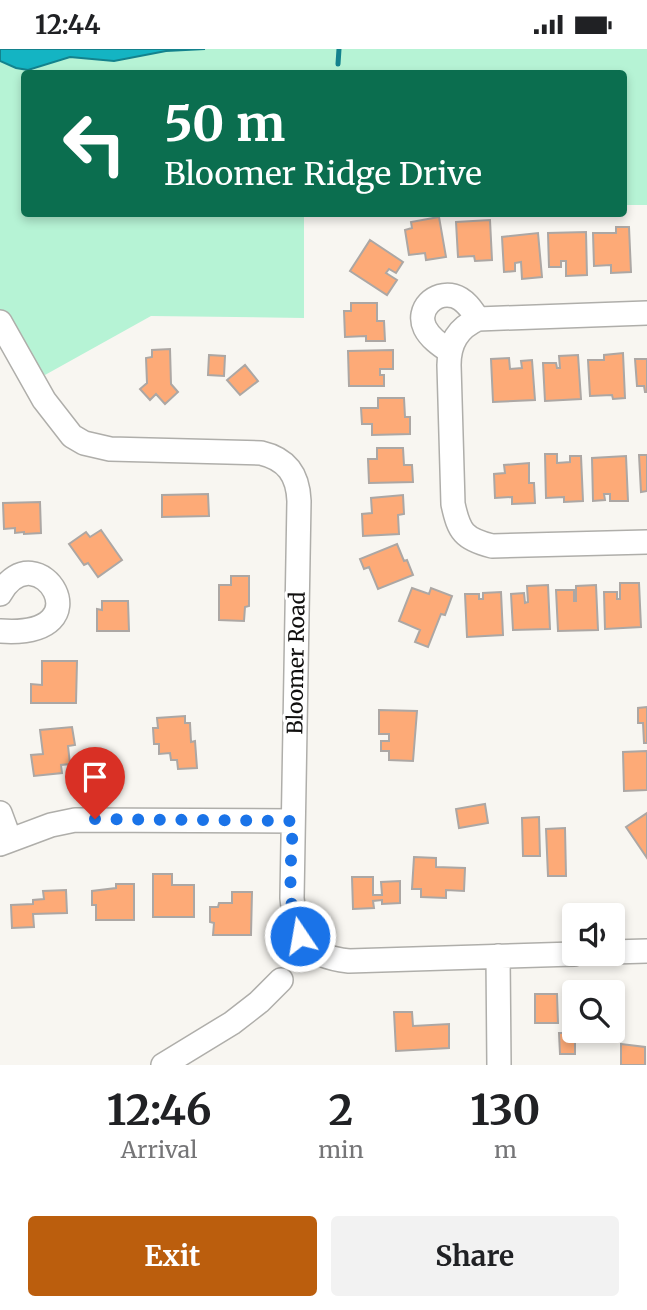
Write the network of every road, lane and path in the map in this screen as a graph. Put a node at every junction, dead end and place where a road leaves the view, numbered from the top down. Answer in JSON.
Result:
{"nodes":[{"id":1,"x":647,"y":313,"type":"edge"},
{"id":2,"x":478,"y":319,"type":"junction"},
{"id":3,"x":0,"y":322,"type":"edge"},
{"id":4,"x":449,"y":351,"type":"junction"},
{"id":5,"x":647,"y":542,"type":"edge"},
{"id":6,"x":0,"y":594,"type":"edge"},
{"id":7,"x":0,"y":631,"type":"edge"},
{"id":8,"x":0,"y":813,"type":"edge"},
{"id":9,"x":293,"y":821,"type":"junction"},
{"id":10,"x":5,"y":842,"type":"edge"},
{"id":11,"x":647,"y":951,"type":"edge"},
{"id":12,"x":625,"y":952,"type":"edge"},
{"id":13,"x":562,"y":954,"type":"edge"},
{"id":14,"x":498,"y":956,"type":"junction"},
{"id":15,"x":281,"y":980,"type":"dead end"},
{"id":16,"x":163,"y":1065,"type":"edge"},
{"id":17,"x":499,"y":1065,"type":"edge"}],
"edges":[{"from":1,"to":2,"type":"street"},
{"from":2,"to":4,"type":"street"},
{"from":2,"to":4,"type":"street"},
{"from":3,"to":9,"type":"street","name":"Bloomer Road"},
{"from":4,"to":5,"type":"street"},
{"from":6,"to":7,"type":"street"},
{"from":8,"to":10,"type":"street"},
{"from":9,"to":10,"type":"street"},
{"from":9,"to":14,"type":"street","name":"Bloomer Road"},
{"from":11,"to":12,"type":"street"},
{"from":13,"to":14,"type":"street","name":"Bloomer Road"},
{"from":14,"to":17,"type":"street"},
{"from":15,"to":16,"type":"street"}]}
